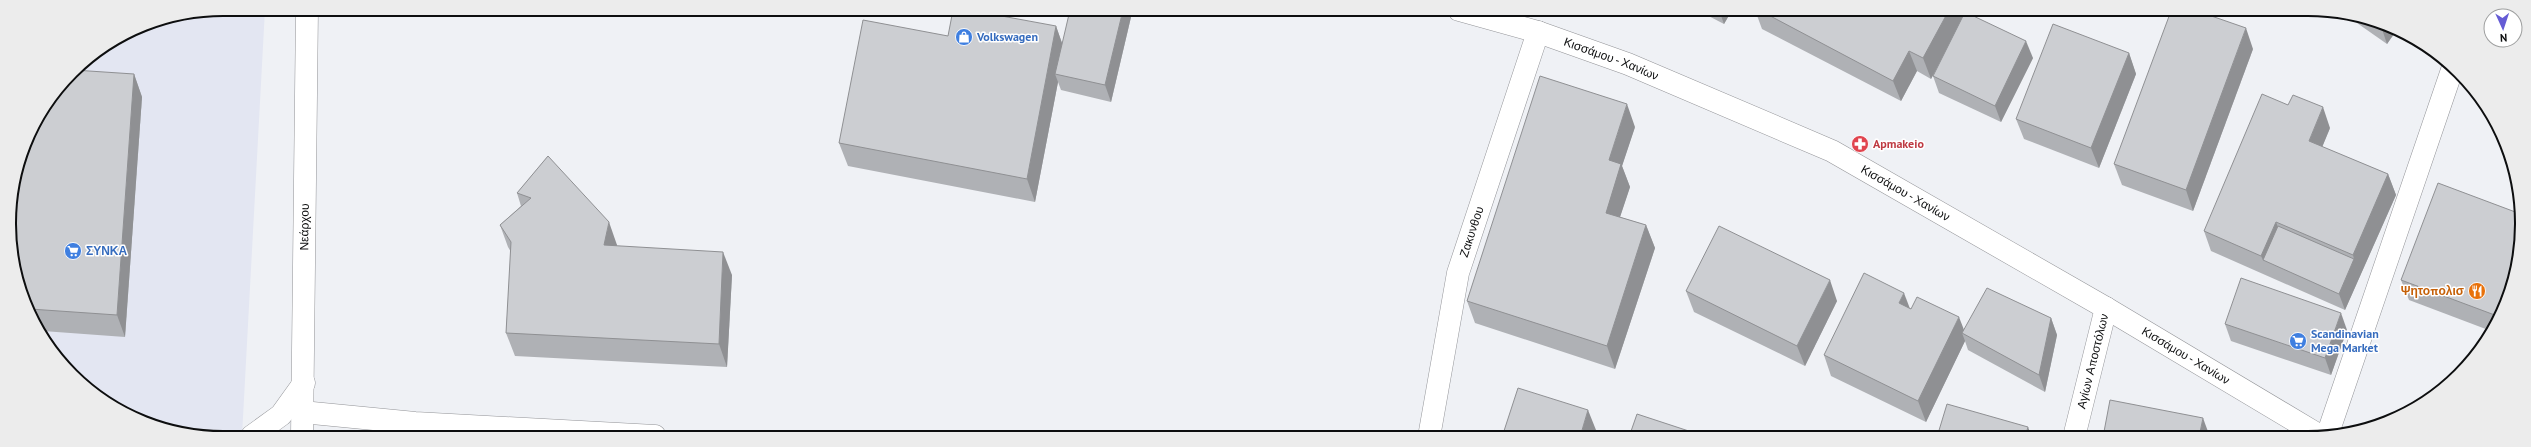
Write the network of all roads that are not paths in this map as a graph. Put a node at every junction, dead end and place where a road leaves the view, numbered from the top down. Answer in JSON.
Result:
{"nodes":[{"id":1,"x":309,"y":16,"type":"edge"},
{"id":2,"x":1481,"y":16,"type":"edge"},
{"id":3,"x":1538,"y":32,"type":"junction"},
{"id":4,"x":2451,"y":74,"type":"edge"},
{"id":5,"x":2106,"y":308,"type":"junction"},
{"id":6,"x":304,"y":383,"type":"junction"},
{"id":7,"x":302,"y":412,"type":"junction"},
{"id":8,"x":259,"y":431,"type":"edge"},
{"id":9,"x":302,"y":431,"type":"edge"},
{"id":10,"x":563,"y":431,"type":"edge"},
{"id":11,"x":1430,"y":431,"type":"edge"},
{"id":12,"x":2075,"y":431,"type":"edge"},
{"id":13,"x":2312,"y":431,"type":"edge"},
{"id":14,"x":2322,"y":431,"type":"edge"}],
"edges":[{"from":1,"to":6,"type":"street","name":"Νεάρχου"},
{"from":2,"to":3,"type":"street","name":"Κισσάμου - Χανίων"},
{"from":3,"to":5,"type":"street","name":"Κισσάμου - Χανίων"},
{"from":3,"to":11,"type":"street","name":"Ζακυνθου"},
{"from":4,"to":14,"type":"street"},
{"from":5,"to":12,"type":"street","name":"Αγίων Αποστόλων"},
{"from":5,"to":13,"type":"street","name":"Κισσάμου - Χανίων"},
{"from":6,"to":7,"type":"street","name":"Νεάρχου"},
{"from":6,"to":8,"type":"street"},
{"from":7,"to":9,"type":"street","name":"Νεάρχου"},
{"from":7,"to":10,"type":"street"}]}
